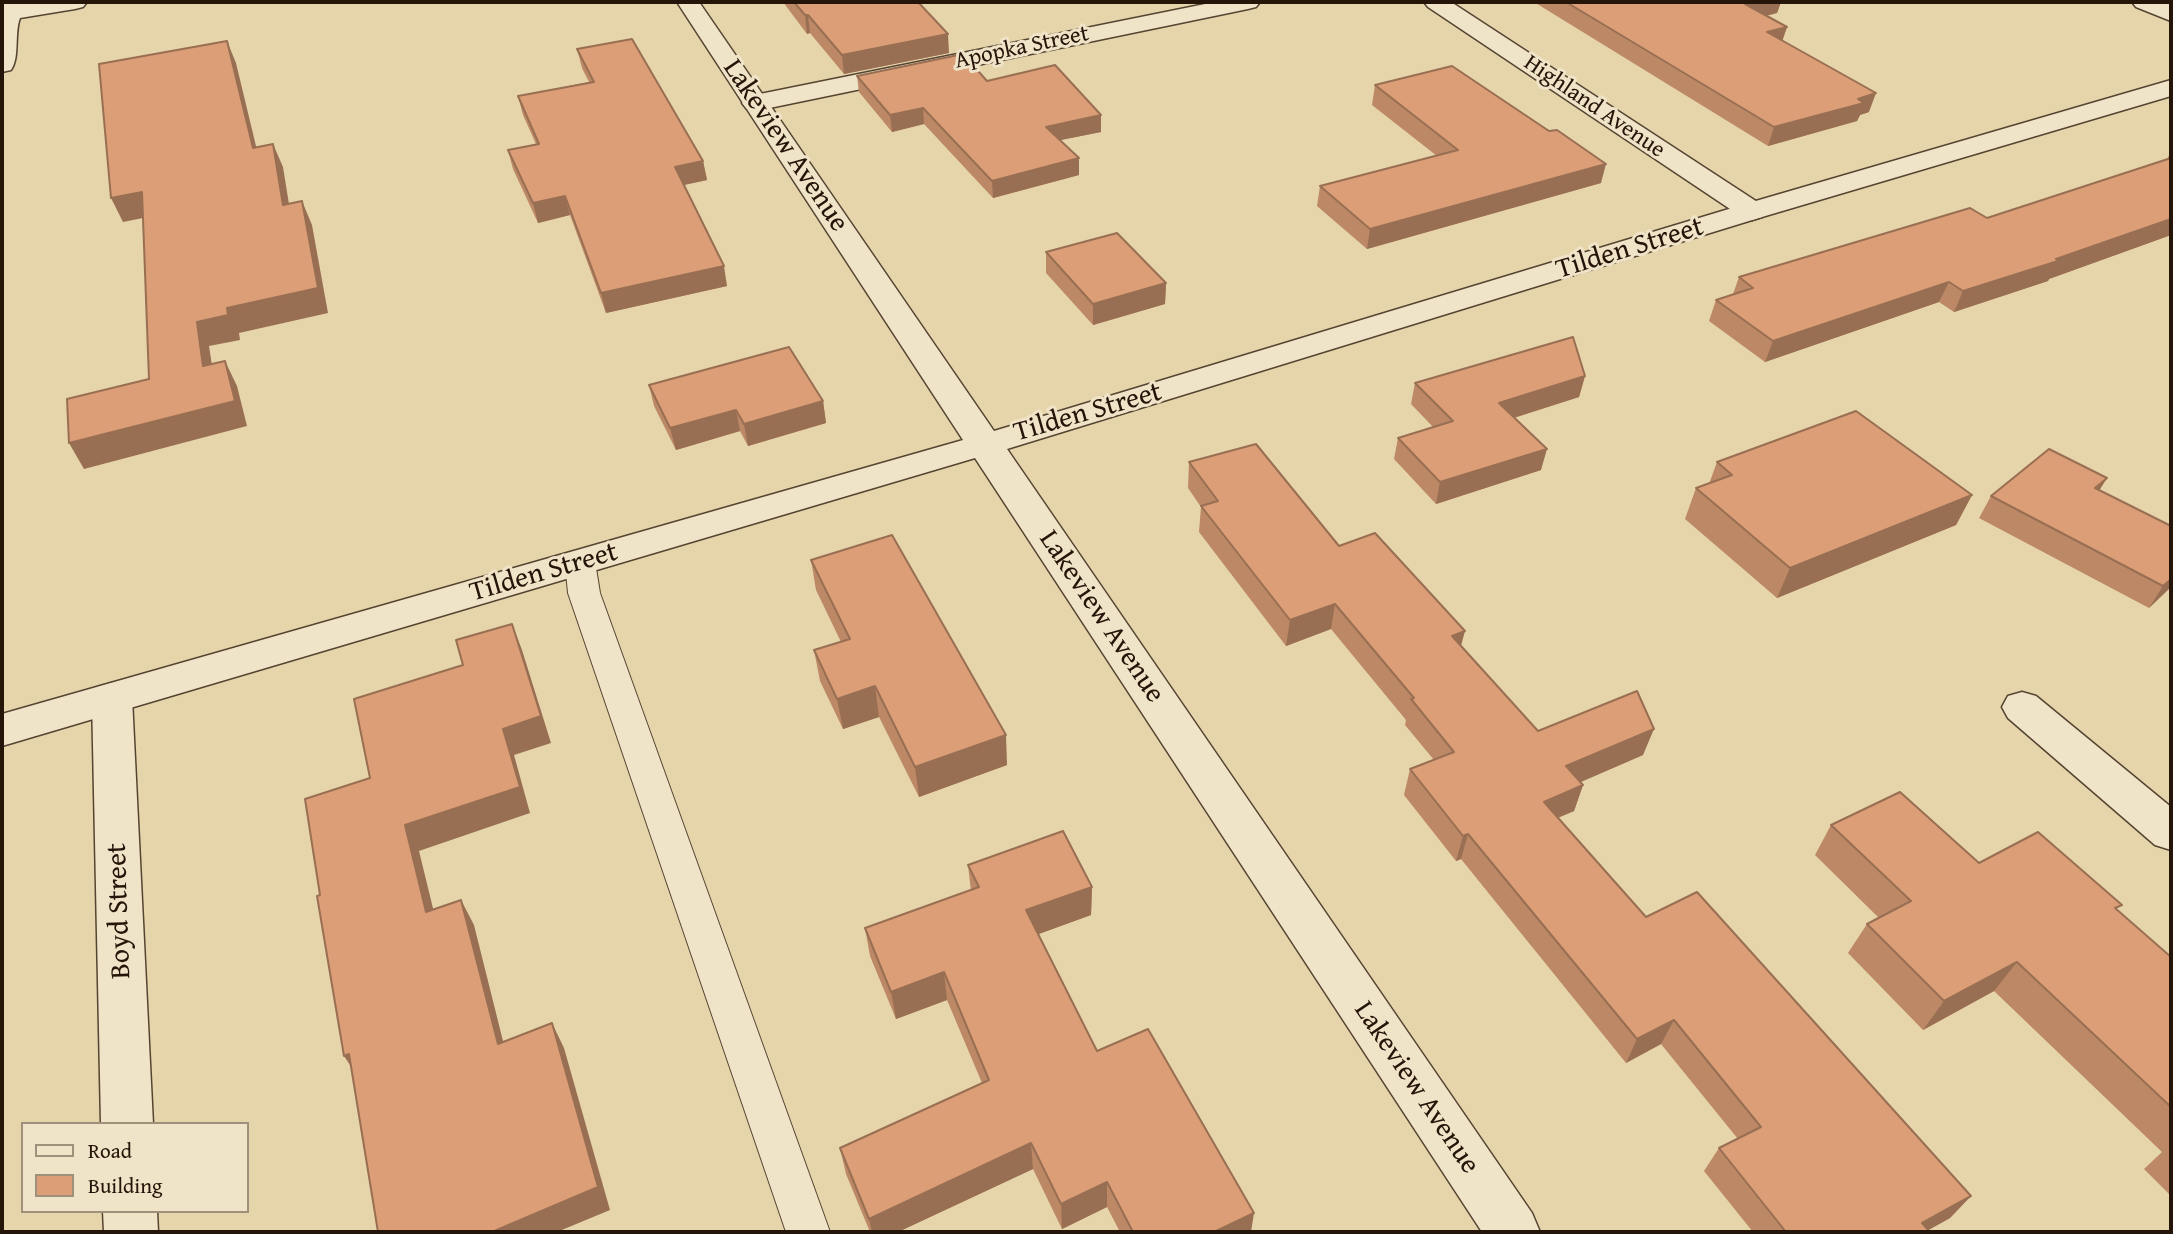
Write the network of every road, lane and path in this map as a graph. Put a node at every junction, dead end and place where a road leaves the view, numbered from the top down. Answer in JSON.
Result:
{"nodes":[{"id":1,"x":75,"y":2,"type":"edge"},
{"id":2,"x":688,"y":2,"type":"edge"},
{"id":3,"x":1248,"y":2,"type":"edge"},
{"id":4,"x":1436,"y":2,"type":"edge"},
{"id":5,"x":2144,"y":2,"type":"edge"},
{"id":6,"x":9,"y":9,"type":"edge"},
{"id":7,"x":2171,"y":14,"type":"edge"},
{"id":8,"x":2,"y":65,"type":"edge"},
{"id":9,"x":2171,"y":88,"type":"edge"},
{"id":10,"x":755,"y":103,"type":"junction"},
{"id":11,"x":1752,"y":211,"type":"junction"},
{"id":12,"x":985,"y":443,"type":"junction"},
{"id":13,"x":580,"y":562,"type":"junction"},
{"id":14,"x":112,"y":698,"type":"junction"},
{"id":15,"x":2022,"y":707,"type":"dead end"},
{"id":16,"x":2,"y":730,"type":"edge"},
{"id":17,"x":2171,"y":832,"type":"edge"},
{"id":18,"x":127,"y":1122,"type":"edge"},
{"id":19,"x":130,"y":1213,"type":"edge"},
{"id":20,"x":131,"y":1232,"type":"edge"},
{"id":21,"x":808,"y":1232,"type":"edge"},
{"id":22,"x":1513,"y":1232,"type":"edge"}],
"edges":[{"from":1,"to":6,"type":"street"},
{"from":2,"to":10,"type":"street","name":"Lakeview Avenue"},
{"from":3,"to":10,"type":"street","name":"Apopka Street"},
{"from":4,"to":11,"type":"street","name":"Highland Avenue"},
{"from":5,"to":7,"type":"street"},
{"from":6,"to":8,"type":"street"},
{"from":9,"to":11,"type":"street","name":"Tilden Street"},
{"from":10,"to":12,"type":"street","name":"Lakeview Avenue"},
{"from":11,"to":12,"type":"street","name":"Tilden Street"},
{"from":12,"to":13,"type":"street","name":"Tilden Street"},
{"from":12,"to":22,"type":"street","name":"Lakeview Avenue"},
{"from":13,"to":14,"type":"street","name":"Tilden Street"},
{"from":13,"to":21,"type":"lane"},
{"from":14,"to":16,"type":"street","name":"Tilden Street"},
{"from":14,"to":18,"type":"street","name":"Boyd Street"},
{"from":15,"to":17,"type":"street"},
{"from":19,"to":20,"type":"street"}]}
